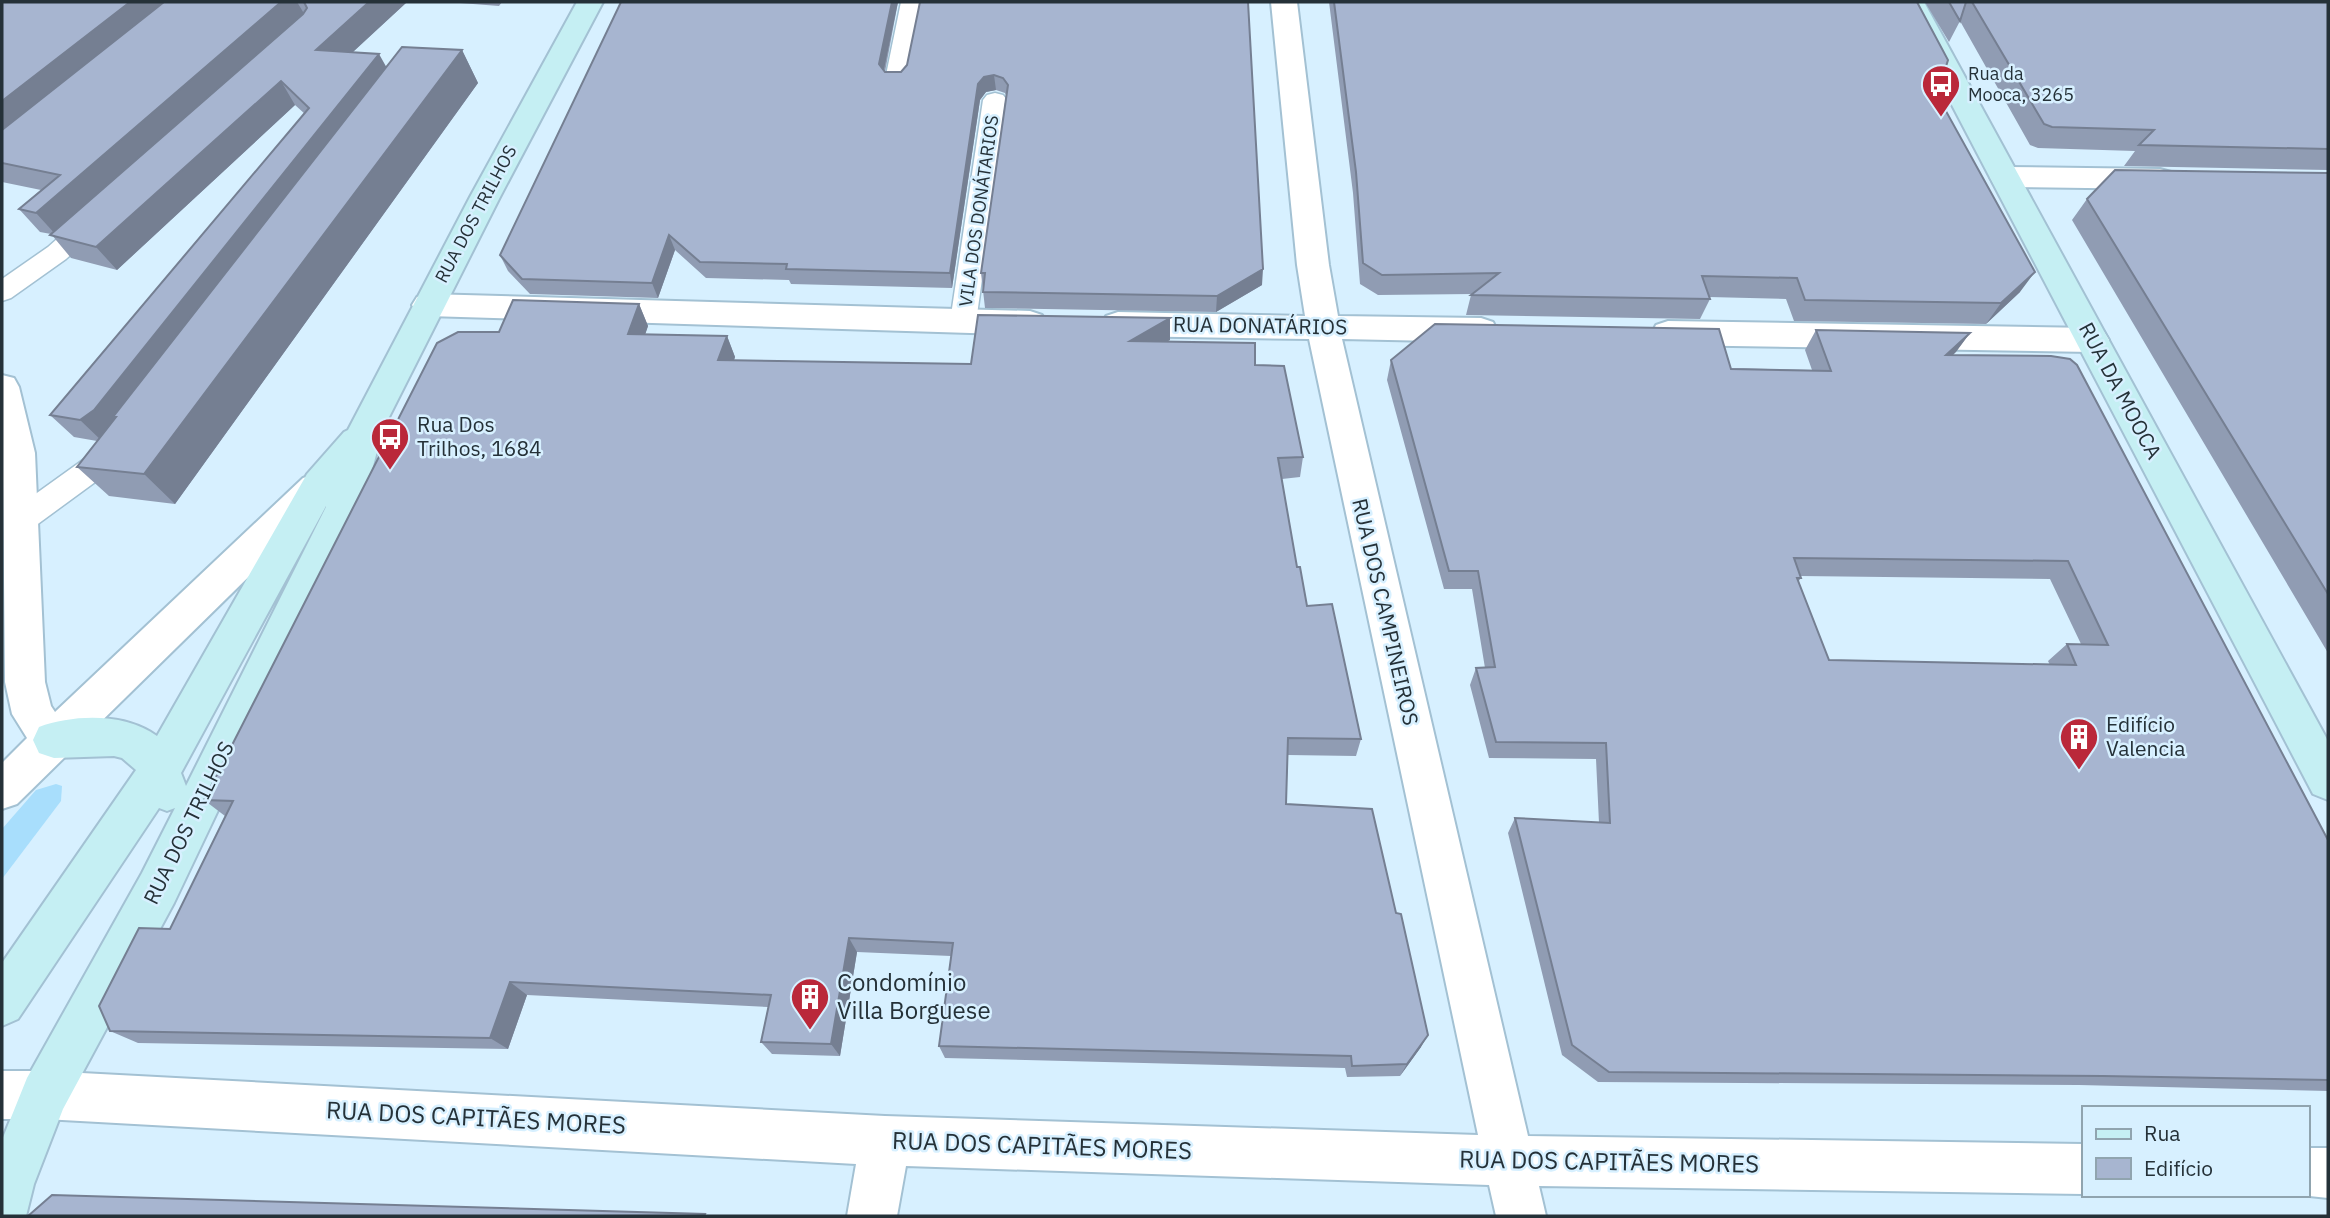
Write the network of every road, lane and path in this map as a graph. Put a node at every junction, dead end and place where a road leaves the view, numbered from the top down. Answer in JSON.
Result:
{"nodes":[{"id":1,"x":590,"y":2,"type":"edge"},
{"id":2,"x":912,"y":2,"type":"edge"},
{"id":3,"x":1284,"y":2,"type":"edge"},
{"id":4,"x":1911,"y":2,"type":"edge"},
{"id":5,"x":896,"y":80,"type":"edge"},
{"id":6,"x":995,"y":100,"type":"dead end"},
{"id":7,"x":2005,"y":177,"type":"junction"},
{"id":8,"x":2189,"y":180,"type":"edge"},
{"id":9,"x":109,"y":206,"type":"edge"},
{"id":10,"x":2,"y":292,"type":"edge"},
{"id":11,"x":428,"y":305,"type":"junction"},
{"id":12,"x":963,"y":322,"type":"junction"},
{"id":13,"x":1322,"y":327,"type":"junction"},
{"id":14,"x":1514,"y":330,"type":"edge"},
{"id":15,"x":1637,"y":332,"type":"edge"},
{"id":16,"x":2092,"y":340,"type":"junction"},
{"id":17,"x":2,"y":387,"type":"edge"},
{"id":18,"x":366,"y":429,"type":"junction"},
{"id":19,"x":137,"y":431,"type":"edge"},
{"id":20,"x":320,"y":484,"type":"junction"},
{"id":21,"x":20,"y":521,"type":"junction"},
{"id":22,"x":54,"y":740,"type":"junction"},
{"id":23,"x":159,"y":772,"type":"junction"},
{"id":24,"x":2328,"y":780,"type":"edge"},
{"id":25,"x":2,"y":790,"type":"edge"},
{"id":26,"x":158,"y":888,"type":"junction"},
{"id":27,"x":2,"y":1003,"type":"edge"},
{"id":28,"x":23,"y":1095,"type":"edge"},
{"id":29,"x":885,"y":1141,"type":"junction"},
{"id":30,"x":1507,"y":1161,"type":"junction"},
{"id":31,"x":2082,"y":1169,"type":"edge"},
{"id":32,"x":2309,"y":1173,"type":"edge"},
{"id":33,"x":2328,"y":1173,"type":"edge"},
{"id":34,"x":2,"y":1212,"type":"edge"},
{"id":35,"x":872,"y":1216,"type":"edge"},
{"id":36,"x":1521,"y":1216,"type":"edge"}],
"edges":[{"from":1,"to":11,"type":"main road","name":"RUA DOS TRILHOS"},
{"from":2,"to":5,"type":"lane"},
{"from":3,"to":13,"type":"street","name":"RUA DOS CAMPINEIROS"},
{"from":4,"to":7,"type":"main road","name":"RUA DA MOOCA"},
{"from":6,"to":12,"type":"lane","name":"VILA DOS DONÁTARIOS"},
{"from":7,"to":8,"type":"street"},
{"from":7,"to":16,"type":"main road","name":"RUA DA MOOCA"},
{"from":9,"to":10,"type":"lane"},
{"from":11,"to":12,"type":"street","name":"RUA DONATÁRIOS"},
{"from":11,"to":18,"type":"main road","name":"RUA DOS TRILHOS"},
{"from":12,"to":13,"type":"street","name":"RUA DONATÁRIOS"},
{"from":13,"to":14,"type":"street","name":"RUA DONATÁRIOS"},
{"from":13,"to":30,"type":"street","name":"RUA DOS CAMPINEIROS"},
{"from":15,"to":16,"type":"street"},
{"from":16,"to":24,"type":"main road","name":"RUA DA MOOCA"},
{"from":17,"to":21,"type":"street"},
{"from":18,"to":20,"type":"main road","name":"RUA DOS TRILHOS"},
{"from":18,"to":26,"type":"main road","name":"RUA DOS TRILHOS"},
{"from":19,"to":21,"type":"lane"},
{"from":20,"to":22,"type":"street","name":"RUA DOS TRILHOS"},
{"from":20,"to":23,"type":"main road","name":"RUA DOS TRILHOS"},
{"from":21,"to":22,"type":"street"},
{"from":22,"to":23,"type":"main road"},
{"from":22,"to":25,"type":"street","name":"RUA DOS TRILHOS"},
{"from":23,"to":26,"type":"main road"},
{"from":23,"to":27,"type":"main road","name":"RUA DOS TRILHOS"},
{"from":26,"to":28,"type":"main road","name":"RUA DOS TRILHOS"},
{"from":28,"to":29,"type":"street","name":"RUA DOS CAPITÃES MORES"},
{"from":28,"to":34,"type":"main road","name":"RUA DOS TRILHOS"},
{"from":29,"to":30,"type":"street","name":"RUA DOS CAPITÃES MORES"},
{"from":29,"to":35,"type":"street"},
{"from":30,"to":31,"type":"street","name":"RUA DOS CAPITÃES MORES"},
{"from":30,"to":36,"type":"street","name":"RUA DOS CAMPINEIROS"},
{"from":32,"to":33,"type":"street"}]}
